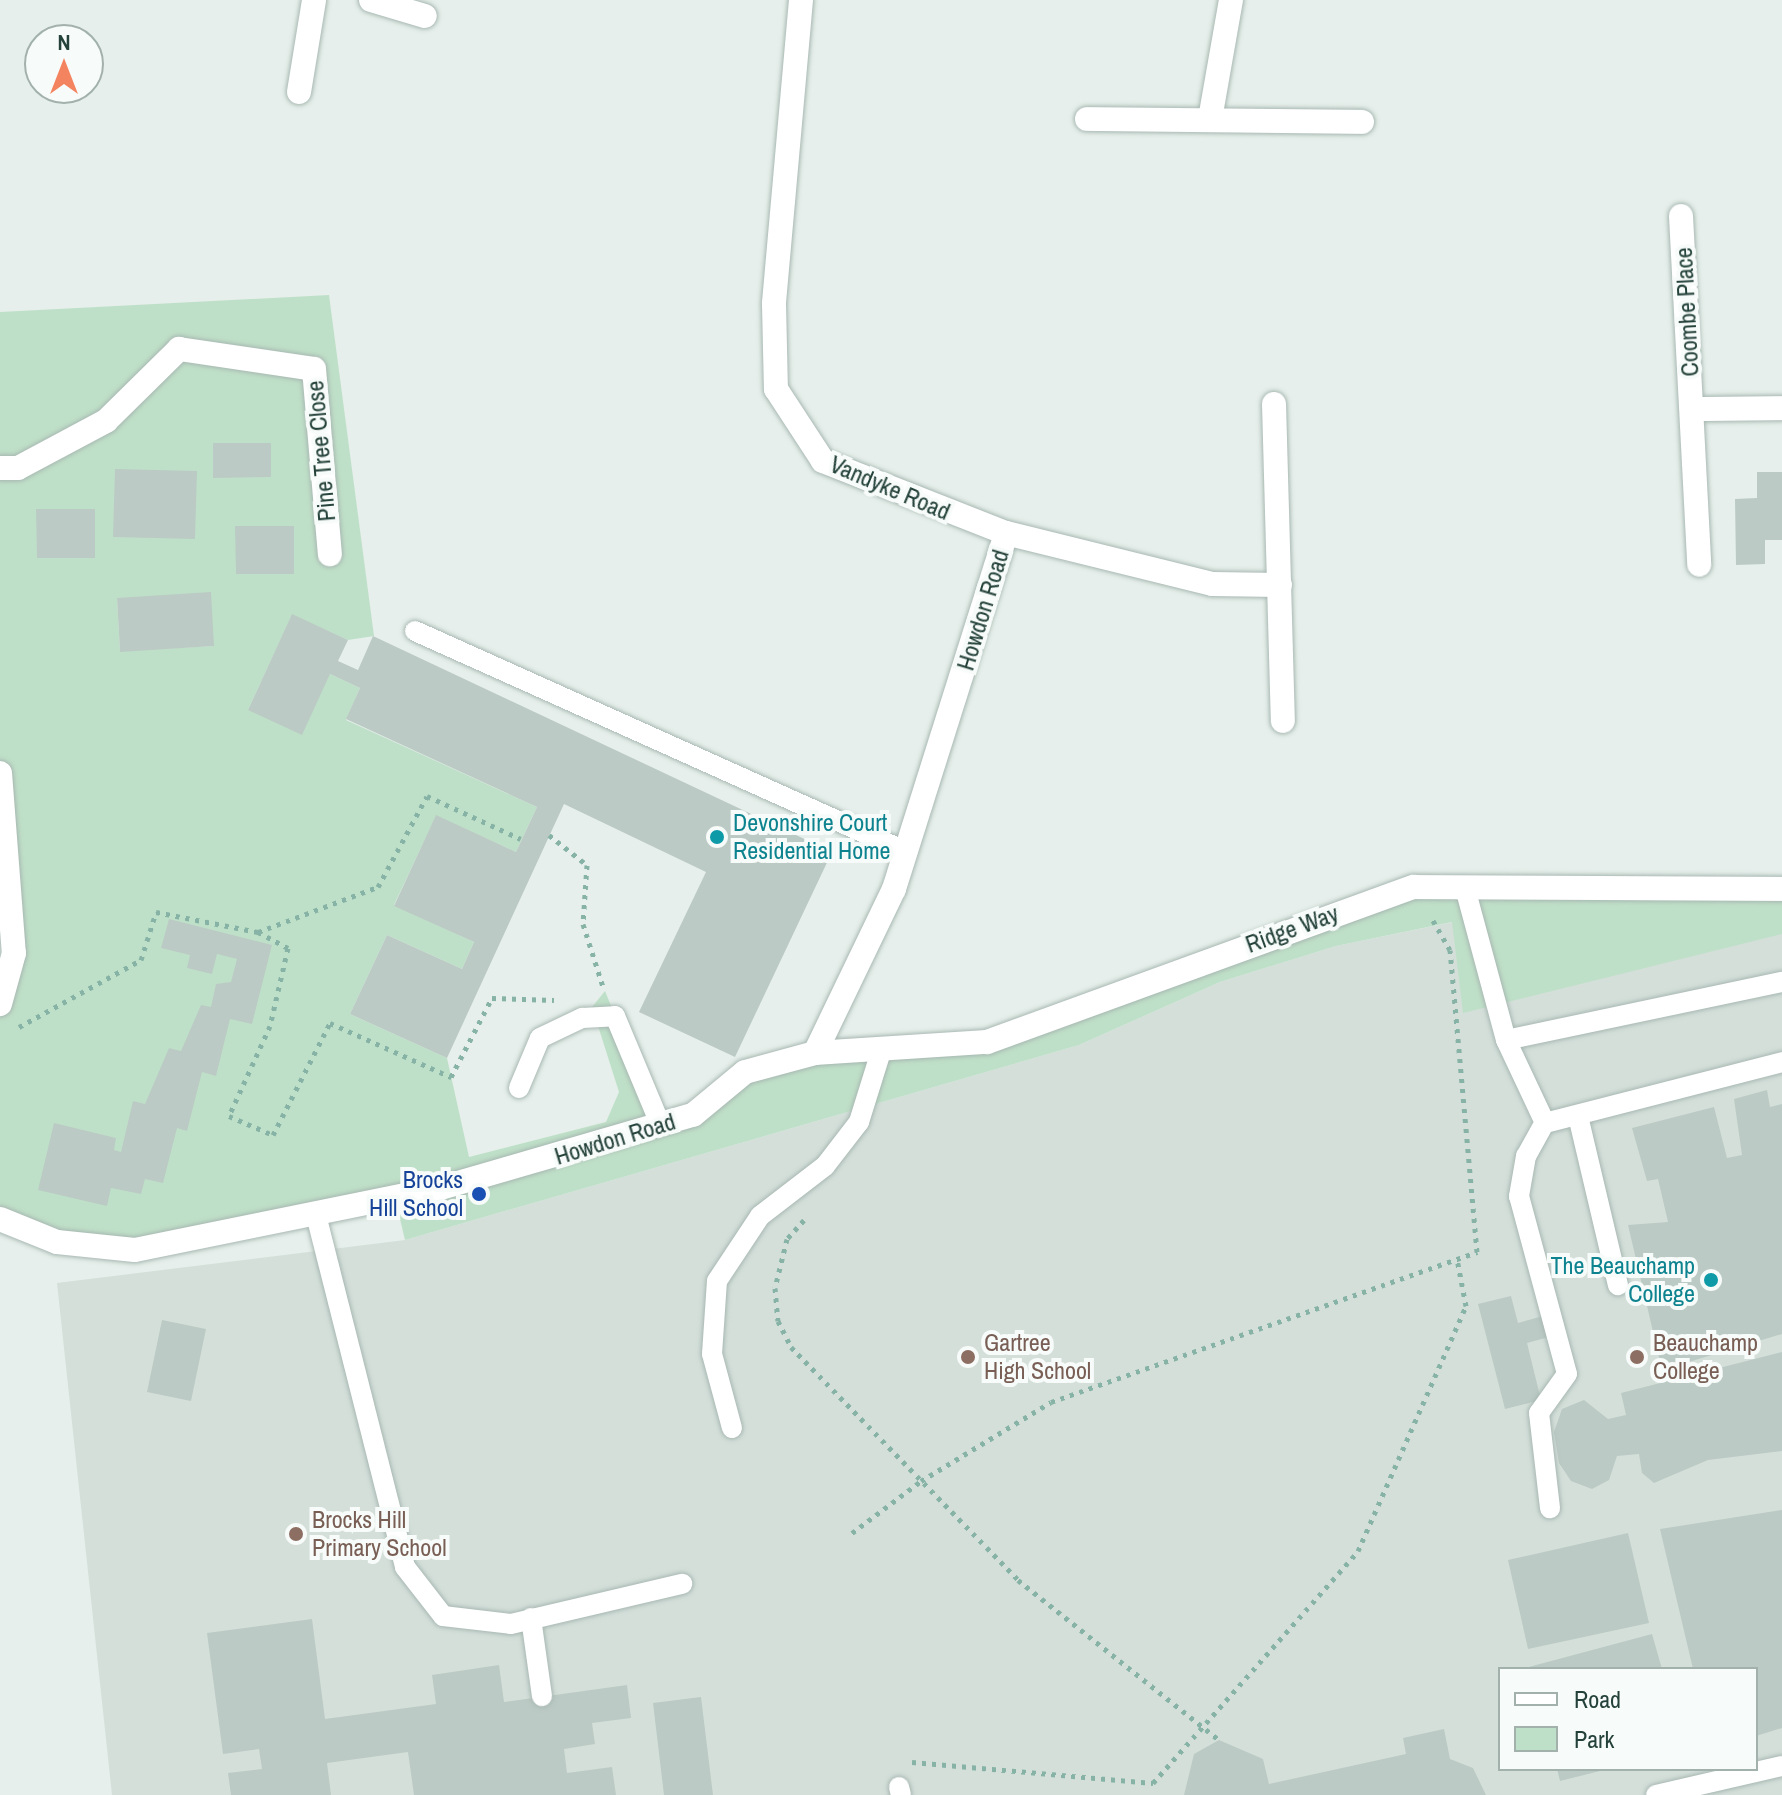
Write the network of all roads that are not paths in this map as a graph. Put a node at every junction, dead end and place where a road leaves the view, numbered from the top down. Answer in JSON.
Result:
{"nodes":[{"id":1,"x":314,"y":0,"type":"edge"},
{"id":2,"x":371,"y":0,"type":"edge"},
{"id":3,"x":801,"y":0,"type":"edge"},
{"id":4,"x":1231,"y":0,"type":"edge"},
{"id":5,"x":425,"y":16,"type":"dead end"},
{"id":6,"x":299,"y":92,"type":"dead end"},
{"id":7,"x":1087,"y":119,"type":"dead end"},
{"id":8,"x":1210,"y":119,"type":"junction"},
{"id":9,"x":1362,"y":122,"type":"dead end"},
{"id":10,"x":1681,"y":216,"type":"dead end"},
{"id":11,"x":1274,"y":404,"type":"dead end"},
{"id":12,"x":1782,"y":408,"type":"edge"},
{"id":13,"x":1693,"y":409,"type":"junction"},
{"id":14,"x":0,"y":468,"type":"edge"},
{"id":15,"x":1006,"y":533,"type":"junction"},
{"id":16,"x":330,"y":554,"type":"dead end"},
{"id":17,"x":1699,"y":565,"type":"dead end"},
{"id":18,"x":1280,"y":585,"type":"junction"},
{"id":19,"x":415,"y":631,"type":"dead end"},
{"id":20,"x":1283,"y":721,"type":"dead end"},
{"id":21,"x":0,"y":773,"type":"edge"},
{"id":22,"x":907,"y":852,"type":"junction"},
{"id":23,"x":1465,"y":888,"type":"junction"},
{"id":24,"x":1782,"y":889,"type":"edge"},
{"id":25,"x":1782,"y":982,"type":"edge"},
{"id":26,"x":0,"y":1004,"type":"edge"},
{"id":27,"x":1506,"y":1040,"type":"junction"},
{"id":28,"x":882,"y":1048,"type":"junction"},
{"id":29,"x":815,"y":1053,"type":"junction"},
{"id":30,"x":1782,"y":1062,"type":"edge"},
{"id":31,"x":519,"y":1088,"type":"dead end"},
{"id":32,"x":1578,"y":1116,"type":"junction"},
{"id":33,"x":1545,"y":1122,"type":"junction"},
{"id":34,"x":661,"y":1126,"type":"junction"},
{"id":35,"x":316,"y":1215,"type":"junction"},
{"id":36,"x":0,"y":1219,"type":"edge"},
{"id":37,"x":1618,"y":1285,"type":"dead end"},
{"id":38,"x":732,"y":1428,"type":"dead end"},
{"id":39,"x":1550,"y":1508,"type":"dead end"},
{"id":40,"x":682,"y":1584,"type":"dead end"},
{"id":41,"x":531,"y":1618,"type":"junction"},
{"id":42,"x":542,"y":1696,"type":"dead end"},
{"id":43,"x":1782,"y":1766,"type":"edge"},
{"id":44,"x":1656,"y":1795,"type":"edge"}],
"edges":[{"from":1,"to":6,"type":"street"},
{"from":2,"to":5,"type":"street"},
{"from":3,"to":15,"type":"street","name":"Vandyke Road"},
{"from":4,"to":8,"type":"street"},
{"from":7,"to":8,"type":"street"},
{"from":8,"to":9,"type":"street"},
{"from":10,"to":13,"type":"street","name":"Coombe Place"},
{"from":11,"to":18,"type":"street"},
{"from":12,"to":13,"type":"street","name":"Coombe Place"},
{"from":13,"to":17,"type":"street","name":"Coombe Place"},
{"from":14,"to":16,"type":"street","name":"Pine Tree Close"},
{"from":15,"to":18,"type":"street","name":"Vandyke Road"},
{"from":15,"to":22,"type":"street","name":"Howdon Road"},
{"from":18,"to":20,"type":"street"},
{"from":19,"to":22,"type":"lane"},
{"from":21,"to":26,"type":"street"},
{"from":22,"to":29,"type":"street","name":"Howdon Road"},
{"from":23,"to":24,"type":"street","name":"Ridge Way"},
{"from":23,"to":27,"type":"lane"},
{"from":23,"to":28,"type":"street","name":"Ridge Way"},
{"from":25,"to":27,"type":"lane"},
{"from":27,"to":33,"type":"lane"},
{"from":28,"to":29,"type":"street","name":"Ridge Way"},
{"from":28,"to":38,"type":"lane"},
{"from":29,"to":34,"type":"street","name":"Howdon Road"},
{"from":30,"to":32,"type":"lane"},
{"from":31,"to":34,"type":"lane"},
{"from":32,"to":33,"type":"lane"},
{"from":32,"to":37,"type":"lane"},
{"from":33,"to":39,"type":"lane"},
{"from":34,"to":35,"type":"street","name":"Howdon Road"},
{"from":35,"to":36,"type":"street","name":"Howdon Road"},
{"from":35,"to":41,"type":"lane"},
{"from":40,"to":41,"type":"lane"},
{"from":41,"to":42,"type":"lane"},
{"from":43,"to":44,"type":"lane"}]}
